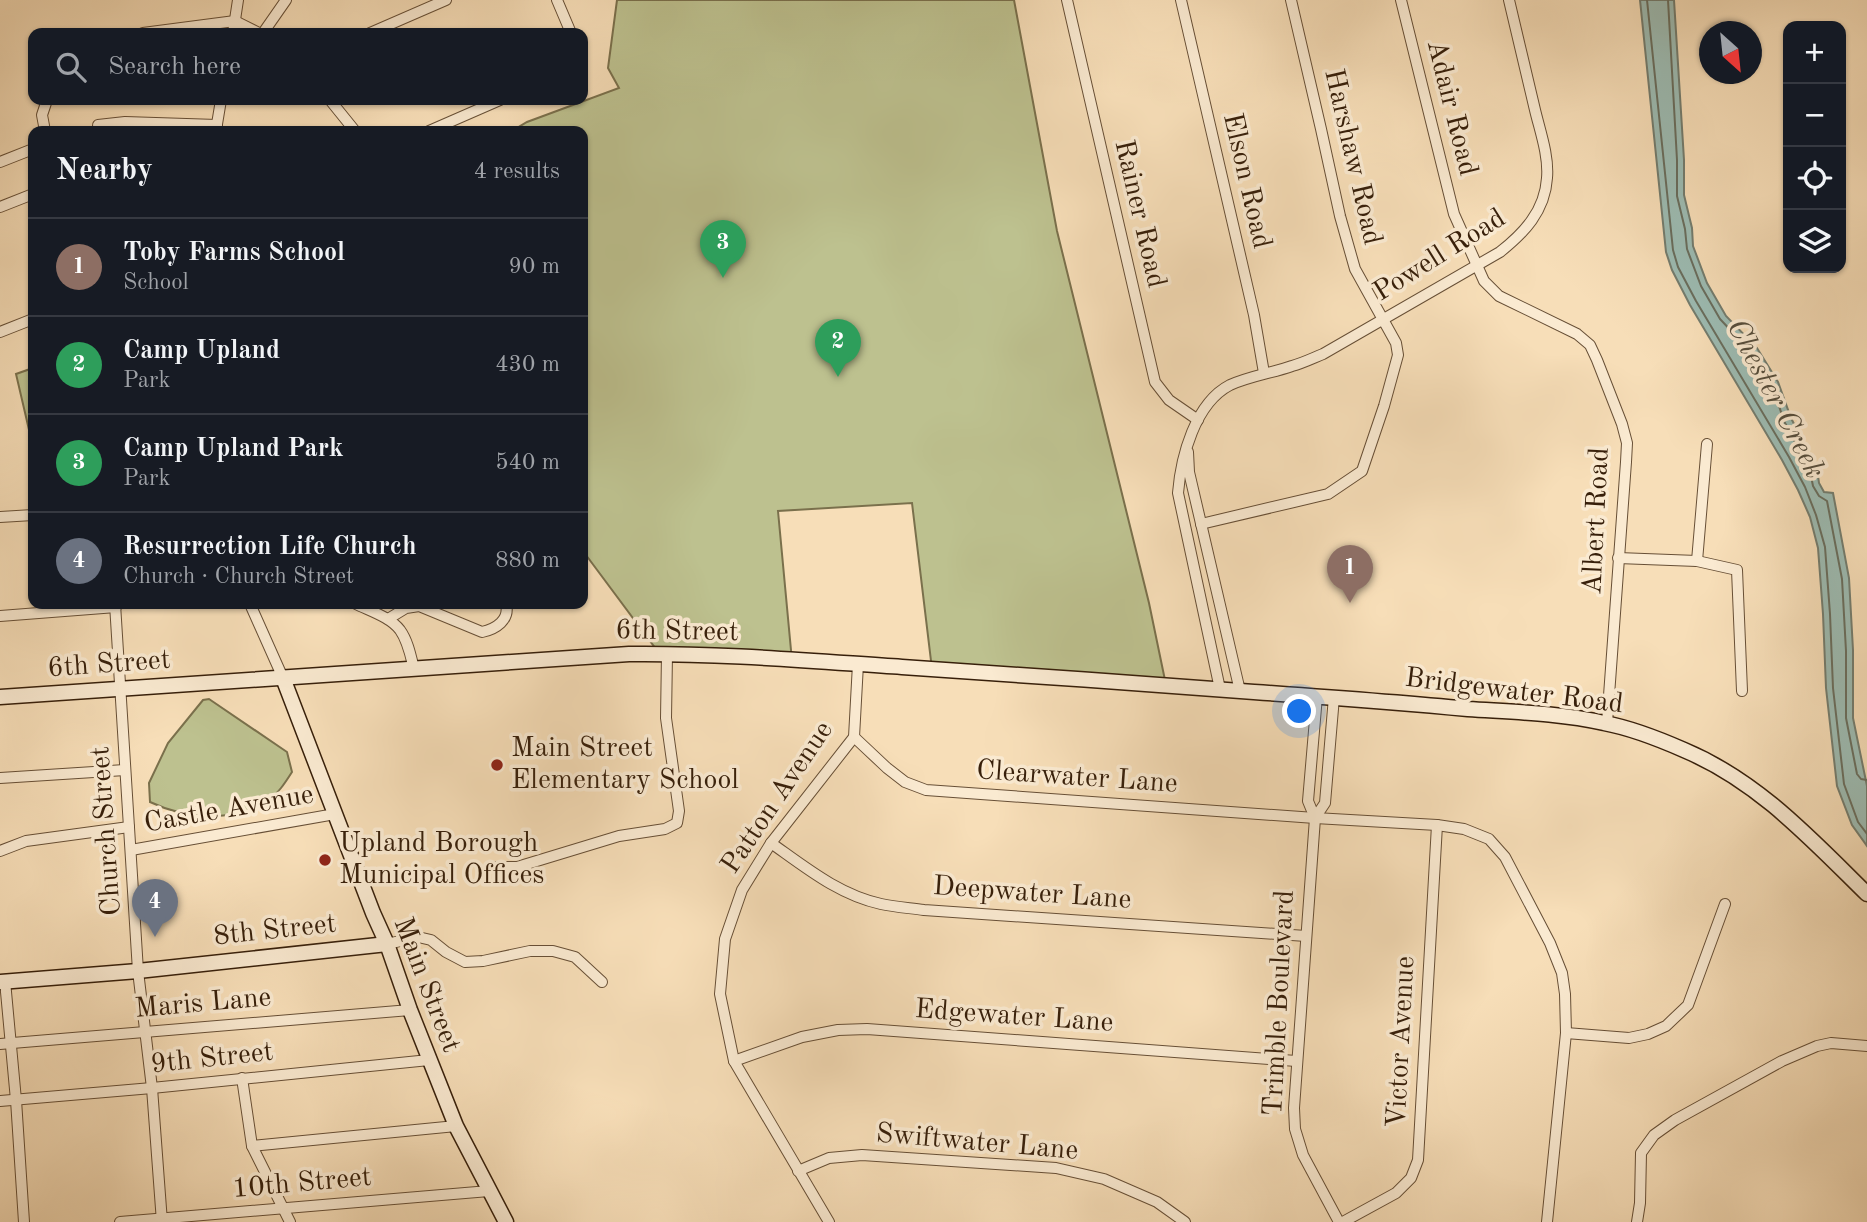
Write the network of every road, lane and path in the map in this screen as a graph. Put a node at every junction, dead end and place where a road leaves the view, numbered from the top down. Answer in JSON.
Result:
{"nodes":[{"id":1,"x":238,"y":0,"type":"edge"},
{"id":2,"x":286,"y":0,"type":"edge"},
{"id":3,"x":446,"y":0,"type":"edge"},
{"id":4,"x":557,"y":0,"type":"edge"},
{"id":5,"x":1067,"y":0,"type":"edge"},
{"id":6,"x":1181,"y":0,"type":"edge"},
{"id":7,"x":1290,"y":0,"type":"edge"},
{"id":8,"x":1401,"y":0,"type":"edge"},
{"id":9,"x":1509,"y":0,"type":"edge"},
{"id":10,"x":235,"y":21,"type":"junction"},
{"id":11,"x":181,"y":28,"type":"edge"},
{"id":12,"x":234,"y":28,"type":"edge"},
{"id":13,"x":250,"y":28,"type":"edge"},
{"id":14,"x":265,"y":28,"type":"edge"},
{"id":15,"x":382,"y":28,"type":"edge"},
{"id":16,"x":569,"y":28,"type":"edge"},
{"id":17,"x":46,"y":105,"type":"edge"},
{"id":18,"x":220,"y":105,"type":"edge"},
{"id":19,"x":334,"y":105,"type":"edge"},
{"id":20,"x":489,"y":105,"type":"edge"},
{"id":21,"x":98,"y":125,"type":"dead end"},
{"id":22,"x":44,"y":126,"type":"edge"},
{"id":23,"x":112,"y":126,"type":"edge"},
{"id":24,"x":216,"y":126,"type":"edge"},
{"id":25,"x":351,"y":126,"type":"edge"},
{"id":26,"x":440,"y":126,"type":"edge"},
{"id":27,"x":28,"y":151,"type":"edge"},
{"id":28,"x":0,"y":162,"type":"edge"},
{"id":29,"x":28,"y":196,"type":"edge"},
{"id":30,"x":0,"y":207,"type":"edge"},
{"id":31,"x":1476,"y":264,"type":"junction"},
{"id":32,"x":1382,"y":320,"type":"junction"},
{"id":33,"x":28,"y":321,"type":"edge"},
{"id":34,"x":0,"y":332,"type":"edge"},
{"id":35,"x":1264,"y":373,"type":"junction"},
{"id":36,"x":1198,"y":420,"type":"junction"},
{"id":37,"x":1707,"y":444,"type":"dead end"},
{"id":38,"x":1187,"y":445,"type":"junction"},
{"id":39,"x":28,"y":514,"type":"edge"},
{"id":40,"x":0,"y":517,"type":"edge"},
{"id":41,"x":1201,"y":524,"type":"junction"},
{"id":42,"x":1618,"y":558,"type":"junction"},
{"id":43,"x":1697,"y":561,"type":"junction"},
{"id":44,"x":80,"y":609,"type":"edge"},
{"id":45,"x":115,"y":609,"type":"edge"},
{"id":46,"x":252,"y":609,"type":"edge"},
{"id":47,"x":367,"y":609,"type":"edge"},
{"id":48,"x":404,"y":609,"type":"edge"},
{"id":49,"x":426,"y":609,"type":"edge"},
{"id":50,"x":508,"y":609,"type":"edge"},
{"id":51,"x":0,"y":616,"type":"edge"},
{"id":52,"x":388,"y":619,"type":"junction"},
{"id":53,"x":667,"y":654,"type":"junction"},
{"id":54,"x":858,"y":664,"type":"junction"},
{"id":55,"x":414,"y":669,"type":"junction"},
{"id":56,"x":283,"y":678,"type":"junction"},
{"id":57,"x":1185,"y":686,"type":"joint"},
{"id":58,"x":122,"y":688,"type":"junction"},
{"id":59,"x":1220,"y":689,"type":"junction"},
{"id":60,"x":1240,"y":691,"type":"junction"},
{"id":61,"x":1742,"y":691,"type":"dead end"},
{"id":62,"x":1317,"y":696,"type":"junction"},
{"id":63,"x":0,"y":697,"type":"edge"},
{"id":64,"x":1334,"y":697,"type":"junction"},
{"id":65,"x":1607,"y":723,"type":"junction"},
{"id":66,"x":854,"y":737,"type":"junction"},
{"id":67,"x":125,"y":770,"type":"junction"},
{"id":68,"x":0,"y":778,"type":"edge"},
{"id":69,"x":335,"y":814,"type":"junction"},
{"id":70,"x":1315,"y":818,"type":"junction"},
{"id":71,"x":1437,"y":825,"type":"junction"},
{"id":72,"x":129,"y":827,"type":"junction"},
{"id":73,"x":771,"y":843,"type":"junction"},
{"id":74,"x":131,"y":850,"type":"junction"},
{"id":75,"x":0,"y":851,"type":"edge"},
{"id":76,"x":495,"y":867,"type":"dead end"},
{"id":77,"x":1867,"y":894,"type":"edge"},
{"id":78,"x":1725,"y":904,"type":"dead end"},
{"id":79,"x":1306,"y":936,"type":"junction"},
{"id":80,"x":387,"y":944,"type":"junction"},
{"id":81,"x":138,"y":971,"type":"junction"},
{"id":82,"x":2,"y":981,"type":"edge"},
{"id":83,"x":602,"y":982,"type":"dead end"},
{"id":84,"x":410,"y":1010,"type":"junction"},
{"id":85,"x":146,"y":1031,"type":"junction"},
{"id":86,"x":1566,"y":1033,"type":"junction"},
{"id":87,"x":6,"y":1043,"type":"edge"},
{"id":88,"x":1867,"y":1046,"type":"edge"},
{"id":89,"x":429,"y":1060,"type":"junction"},
{"id":90,"x":734,"y":1061,"type":"junction"},
{"id":91,"x":1296,"y":1061,"type":"junction"},
{"id":92,"x":242,"y":1078,"type":"junction"},
{"id":93,"x":152,"y":1088,"type":"junction"},
{"id":94,"x":16,"y":1100,"type":"junction"},
{"id":95,"x":0,"y":1101,"type":"edge"},
{"id":96,"x":456,"y":1126,"type":"junction"},
{"id":97,"x":252,"y":1146,"type":"junction"},
{"id":98,"x":799,"y":1171,"type":"junction"},
{"id":99,"x":489,"y":1191,"type":"junction"},
{"id":100,"x":285,"y":1209,"type":"junction"},
{"id":101,"x":162,"y":1220,"type":"edge"},
{"id":102,"x":24,"y":1222,"type":"edge"},
{"id":103,"x":120,"y":1222,"type":"edge"},
{"id":104,"x":290,"y":1222,"type":"edge"},
{"id":105,"x":506,"y":1222,"type":"edge"},
{"id":106,"x":829,"y":1222,"type":"edge"},
{"id":107,"x":1185,"y":1222,"type":"edge"},
{"id":108,"x":1341,"y":1222,"type":"edge"},
{"id":109,"x":1547,"y":1222,"type":"edge"},
{"id":110,"x":1637,"y":1222,"type":"edge"}],
"edges":[{"from":1,"to":10,"type":"street"},
{"from":2,"to":14,"type":"street"},
{"from":3,"to":15,"type":"street"},
{"from":4,"to":16,"type":"street"},
{"from":5,"to":36,"type":"street","name":"Rainer Road"},
{"from":6,"to":35,"type":"street","name":"Elson Road"},
{"from":7,"to":32,"type":"street","name":"Harshaw Road"},
{"from":8,"to":31,"type":"street","name":"Adair Road"},
{"from":9,"to":31,"type":"street","name":"Powell Road"},
{"from":10,"to":11,"type":"street"},
{"from":10,"to":12,"type":"street"},
{"from":10,"to":13,"type":"street"},
{"from":17,"to":22,"type":"street"},
{"from":18,"to":24,"type":"street"},
{"from":19,"to":25,"type":"street"},
{"from":20,"to":26,"type":"street"},
{"from":21,"to":23,"type":"street"},
{"from":27,"to":28,"type":"street"},
{"from":29,"to":30,"type":"street"},
{"from":31,"to":32,"type":"street","name":"Powell Road"},
{"from":31,"to":42,"type":"street","name":"Albert Road"},
{"from":32,"to":35,"type":"street","name":"Powell Road"},
{"from":32,"to":41,"type":"street","name":"Harshaw Road"},
{"from":33,"to":34,"type":"street"},
{"from":35,"to":36,"type":"street","name":"Powell Road"},
{"from":36,"to":38,"type":"street","name":"Powell Road"},
{"from":37,"to":43,"type":"street"},
{"from":38,"to":41,"type":"street","name":"Powell Road"},
{"from":38,"to":59,"type":"street","name":"Powell Road"},
{"from":39,"to":40,"type":"street"},
{"from":41,"to":60,"type":"street","name":"Powell Road"},
{"from":42,"to":43,"type":"street"},
{"from":42,"to":65,"type":"street","name":"Albert Road"},
{"from":43,"to":61,"type":"street"},
{"from":44,"to":51,"type":"street"},
{"from":45,"to":58,"type":"street","name":"Church Street"},
{"from":46,"to":56,"type":"street","name":"Main Street"},
{"from":47,"to":52,"type":"street"},
{"from":48,"to":52,"type":"street"},
{"from":49,"to":50,"type":"street"},
{"from":52,"to":55,"type":"street"},
{"from":53,"to":54,"type":"street","name":"6th Street"},
{"from":53,"to":55,"type":"street","name":"6th Street"},
{"from":53,"to":76,"type":"street"},
{"from":54,"to":57,"type":"street","name":"6th Street"},
{"from":54,"to":66,"type":"street","name":"Patton Avenue"},
{"from":55,"to":56,"type":"street","name":"6th Street"},
{"from":56,"to":58,"type":"street","name":"6th Street"},
{"from":56,"to":69,"type":"street","name":"Main Street"},
{"from":57,"to":59,"type":"street","name":"Bridgewater Road"},
{"from":58,"to":63,"type":"street","name":"6th Street"},
{"from":58,"to":67,"type":"street","name":"Church Street"},
{"from":59,"to":60,"type":"street","name":"Bridgewater Road"},
{"from":60,"to":62,"type":"street","name":"Bridgewater Road"},
{"from":62,"to":64,"type":"street","name":"Bridgewater Road"},
{"from":62,"to":70,"type":"street","name":"Trimble Boulevard"},
{"from":64,"to":65,"type":"street","name":"Bridgewater Road"},
{"from":64,"to":70,"type":"street","name":"Trimble Boulevard"},
{"from":65,"to":77,"type":"street","name":"Bridgewater Road"},
{"from":66,"to":70,"type":"street","name":"Clearwater Lane"},
{"from":66,"to":73,"type":"street","name":"Patton Avenue"},
{"from":67,"to":68,"type":"street"},
{"from":67,"to":72,"type":"street","name":"Church Street"},
{"from":69,"to":74,"type":"street","name":"Castle Avenue"},
{"from":69,"to":80,"type":"street","name":"Main Street"},
{"from":70,"to":71,"type":"street","name":"Clearwater Lane"},
{"from":70,"to":79,"type":"street","name":"Trimble Boulevard"},
{"from":71,"to":86,"type":"street","name":"Clearwater Lane"},
{"from":71,"to":108,"type":"street","name":"Victor Avenue"},
{"from":72,"to":74,"type":"street","name":"Church Street"},
{"from":72,"to":75,"type":"street"},
{"from":73,"to":79,"type":"street","name":"Deepwater Lane"},
{"from":73,"to":90,"type":"street","name":"Patton Avenue"},
{"from":74,"to":81,"type":"street","name":"Church Street"},
{"from":78,"to":86,"type":"street"},
{"from":79,"to":91,"type":"street","name":"Trimble Boulevard"},
{"from":80,"to":81,"type":"street","name":"8th Street"},
{"from":80,"to":83,"type":"street"},
{"from":80,"to":84,"type":"street","name":"Main Street"},
{"from":81,"to":82,"type":"street","name":"8th Street"},
{"from":81,"to":85,"type":"street","name":"Church Street"},
{"from":82,"to":87,"type":"street"},
{"from":84,"to":85,"type":"street","name":"Maris Lane"},
{"from":84,"to":89,"type":"street","name":"Main Street"},
{"from":85,"to":87,"type":"street","name":"Maris Lane"},
{"from":85,"to":93,"type":"street","name":"Church Street"},
{"from":86,"to":109,"type":"street","name":"Clearwater Lane"},
{"from":87,"to":94,"type":"street"},
{"from":88,"to":110,"type":"street"},
{"from":89,"to":92,"type":"street","name":"9th Street"},
{"from":89,"to":96,"type":"street","name":"Main Street"},
{"from":90,"to":91,"type":"street","name":"Edgewater Lane"},
{"from":90,"to":98,"type":"street","name":"Patton Avenue"},
{"from":91,"to":108,"type":"street","name":"Trimble Boulevard"},
{"from":92,"to":93,"type":"street","name":"9th Street"},
{"from":92,"to":97,"type":"street"},
{"from":93,"to":94,"type":"street","name":"9th Street"},
{"from":93,"to":101,"type":"street","name":"Church Street"},
{"from":94,"to":95,"type":"street","name":"9th Street"},
{"from":94,"to":102,"type":"street"},
{"from":96,"to":97,"type":"street"},
{"from":96,"to":99,"type":"street","name":"Main Street"},
{"from":97,"to":100,"type":"street"},
{"from":98,"to":106,"type":"street","name":"Patton Avenue"},
{"from":98,"to":107,"type":"street","name":"Swiftwater Lane"},
{"from":99,"to":100,"type":"street","name":"10th Street"},
{"from":99,"to":105,"type":"street","name":"Main Street"},
{"from":100,"to":101,"type":"street","name":"10th Street"},
{"from":100,"to":104,"type":"street"},
{"from":101,"to":103,"type":"street","name":"10th Street"}]}
